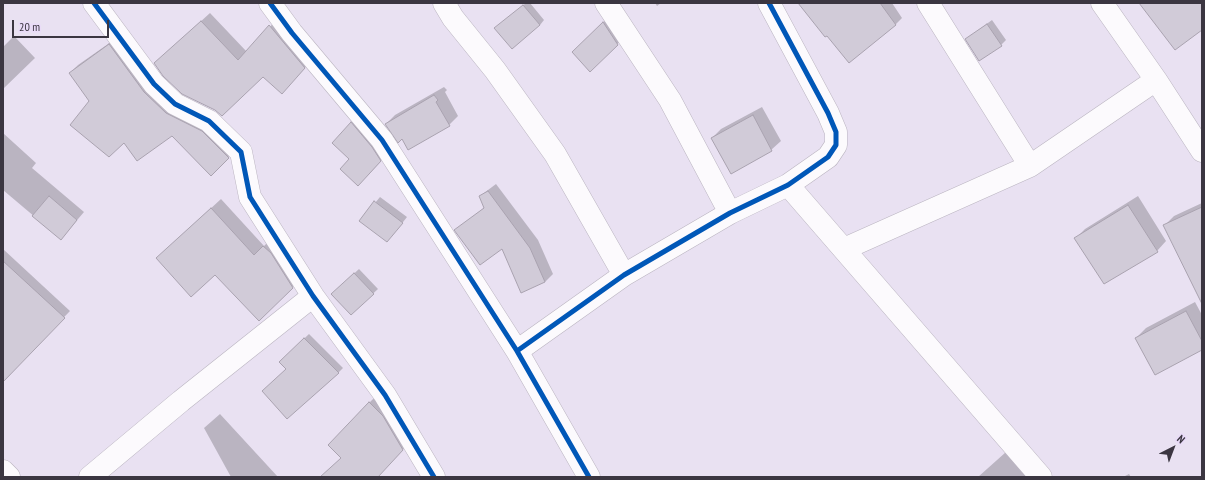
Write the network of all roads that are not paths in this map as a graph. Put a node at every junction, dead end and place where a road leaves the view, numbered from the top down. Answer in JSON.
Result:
{"nodes":[{"id":1,"x":94,"y":3,"type":"edge"},
{"id":2,"x":270,"y":3,"type":"edge"},
{"id":3,"x":444,"y":3,"type":"edge"},
{"id":4,"x":606,"y":3,"type":"edge"},
{"id":5,"x":769,"y":3,"type":"edge"},
{"id":6,"x":928,"y":3,"type":"edge"},
{"id":7,"x":1102,"y":3,"type":"edge"},
{"id":8,"x":1156,"y":80,"type":"junction"},
{"id":9,"x":1202,"y":151,"type":"edge"},
{"id":10,"x":1030,"y":166,"type":"junction"},
{"id":11,"x":788,"y":185,"type":"junction"},
{"id":12,"x":730,"y":213,"type":"junction"},
{"id":13,"x":844,"y":249,"type":"junction"},
{"id":14,"x":624,"y":275,"type":"junction"},
{"id":15,"x":313,"y":296,"type":"junction"},
{"id":16,"x":517,"y":351,"type":"junction"},
{"id":17,"x":3,"y":471,"type":"edge"},
{"id":18,"x":9,"y":477,"type":"edge"},
{"id":19,"x":90,"y":477,"type":"edge"},
{"id":20,"x":434,"y":477,"type":"edge"},
{"id":21,"x":589,"y":477,"type":"edge"},
{"id":22,"x":1041,"y":477,"type":"edge"}],
"edges":[{"from":1,"to":15,"type":"street"},
{"from":2,"to":16,"type":"street"},
{"from":3,"to":14,"type":"street"},
{"from":4,"to":12,"type":"street"},
{"from":5,"to":11,"type":"street"},
{"from":6,"to":10,"type":"street"},
{"from":7,"to":8,"type":"street"},
{"from":8,"to":9,"type":"street"},
{"from":8,"to":10,"type":"street"},
{"from":10,"to":13,"type":"street"},
{"from":11,"to":12,"type":"street"},
{"from":11,"to":13,"type":"street"},
{"from":12,"to":14,"type":"street"},
{"from":13,"to":22,"type":"street"},
{"from":14,"to":16,"type":"street"},
{"from":15,"to":19,"type":"street"},
{"from":15,"to":20,"type":"street"},
{"from":16,"to":21,"type":"street"},
{"from":17,"to":18,"type":"street"}]}
